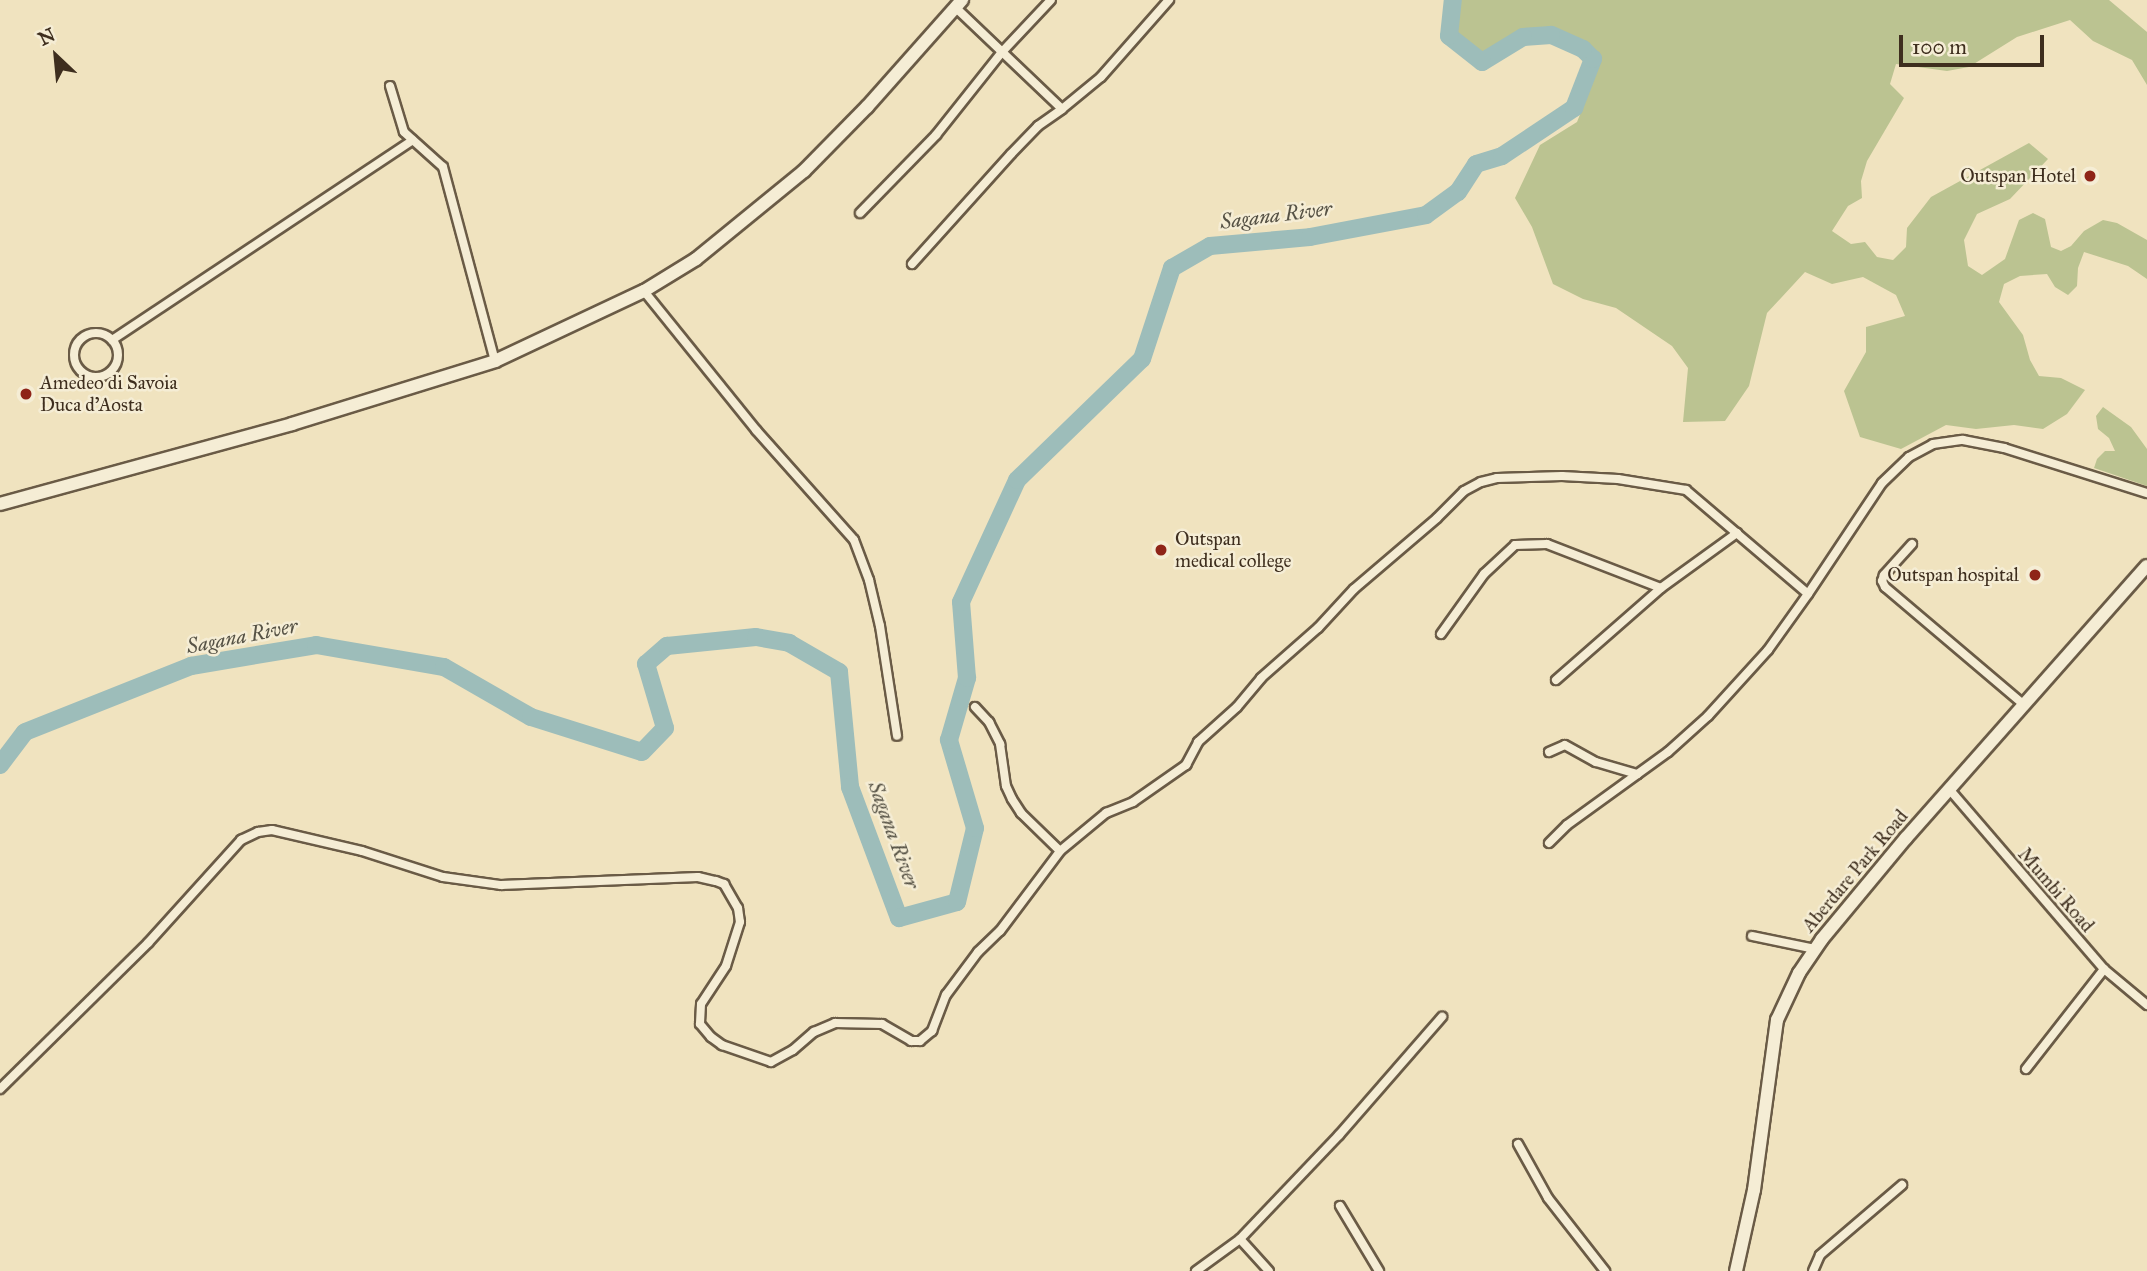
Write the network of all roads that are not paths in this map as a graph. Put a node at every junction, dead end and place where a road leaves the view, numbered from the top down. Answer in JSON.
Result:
{"nodes":[{"id":1,"x":1051,"y":0,"type":"edge"},
{"id":2,"x":1169,"y":0,"type":"edge"},
{"id":3,"x":958,"y":4,"type":"edge"},
{"id":4,"x":1002,"y":52,"type":"junction"},
{"id":5,"x":390,"y":86,"type":"dead end"},
{"id":6,"x":1062,"y":109,"type":"junction"},
{"id":7,"x":413,"y":141,"type":"junction"},
{"id":8,"x":860,"y":214,"type":"dead end"},
{"id":9,"x":912,"y":264,"type":"dead end"},
{"id":10,"x":644,"y":291,"type":"junction"},
{"id":11,"x":112,"y":340,"type":"junction"},
{"id":12,"x":495,"y":361,"type":"junction"},
{"id":13,"x":2147,"y":493,"type":"edge"},
{"id":14,"x":0,"y":504,"type":"edge"},
{"id":15,"x":1737,"y":533,"type":"junction"},
{"id":16,"x":1912,"y":544,"type":"dead end"},
{"id":17,"x":2147,"y":566,"type":"edge"},
{"id":18,"x":1661,"y":588,"type":"junction"},
{"id":19,"x":1808,"y":594,"type":"junction"},
{"id":20,"x":1441,"y":634,"type":"dead end"},
{"id":21,"x":1556,"y":680,"type":"dead end"},
{"id":22,"x":2023,"y":704,"type":"junction"},
{"id":23,"x":975,"y":707,"type":"dead end"},
{"id":24,"x":897,"y":736,"type":"dead end"},
{"id":25,"x":1549,"y":752,"type":"dead end"},
{"id":26,"x":1637,"y":774,"type":"junction"},
{"id":27,"x":1949,"y":789,"type":"junction"},
{"id":28,"x":1549,"y":843,"type":"dead end"},
{"id":29,"x":1060,"y":851,"type":"junction"},
{"id":30,"x":1752,"y":936,"type":"dead end"},
{"id":31,"x":1815,"y":949,"type":"junction"},
{"id":32,"x":2104,"y":969,"type":"junction"},
{"id":33,"x":2147,"y":1004,"type":"edge"},
{"id":34,"x":1443,"y":1017,"type":"dead end"},
{"id":35,"x":2026,"y":1069,"type":"dead end"},
{"id":36,"x":0,"y":1089,"type":"edge"},
{"id":37,"x":1518,"y":1144,"type":"dead end"},
{"id":38,"x":1902,"y":1185,"type":"dead end"},
{"id":39,"x":1340,"y":1206,"type":"dead end"},
{"id":40,"x":1240,"y":1239,"type":"junction"},
{"id":41,"x":1196,"y":1271,"type":"edge"},
{"id":42,"x":1269,"y":1271,"type":"edge"},
{"id":43,"x":1379,"y":1271,"type":"edge"},
{"id":44,"x":1605,"y":1271,"type":"edge"},
{"id":45,"x":1736,"y":1271,"type":"edge"},
{"id":46,"x":1813,"y":1271,"type":"edge"}],
"edges":[{"from":1,"to":4,"type":"street"},
{"from":2,"to":6,"type":"street"},
{"from":3,"to":4,"type":"street"},
{"from":3,"to":10,"type":"street"},
{"from":4,"to":6,"type":"street"},
{"from":4,"to":8,"type":"street"},
{"from":5,"to":7,"type":"street"},
{"from":6,"to":9,"type":"street"},
{"from":7,"to":11,"type":"street"},
{"from":7,"to":12,"type":"street"},
{"from":10,"to":12,"type":"street"},
{"from":10,"to":24,"type":"street"},
{"from":11,"to":11,"type":"street"},
{"from":12,"to":14,"type":"street"},
{"from":13,"to":19,"type":"street"},
{"from":15,"to":18,"type":"street"},
{"from":15,"to":19,"type":"street"},
{"from":15,"to":29,"type":"street"},
{"from":16,"to":22,"type":"street"},
{"from":17,"to":22,"type":"street","name":"Aberdare Park Road"},
{"from":18,"to":20,"type":"street"},
{"from":18,"to":21,"type":"street"},
{"from":19,"to":26,"type":"street"},
{"from":22,"to":27,"type":"street","name":"Aberdare Park Road"},
{"from":23,"to":29,"type":"street"},
{"from":25,"to":26,"type":"street"},
{"from":26,"to":28,"type":"street"},
{"from":27,"to":31,"type":"street","name":"Aberdare Park Road"},
{"from":27,"to":32,"type":"street","name":"Mumbi Road"},
{"from":29,"to":36,"type":"street"},
{"from":30,"to":31,"type":"street"},
{"from":31,"to":45,"type":"street","name":"Aberdare Park Road"},
{"from":32,"to":33,"type":"street","name":"Mumbi Road"},
{"from":32,"to":35,"type":"street"},
{"from":34,"to":40,"type":"street"},
{"from":37,"to":44,"type":"street"},
{"from":38,"to":46,"type":"street"},
{"from":39,"to":43,"type":"street"},
{"from":40,"to":41,"type":"street"},
{"from":40,"to":42,"type":"street"}]}
